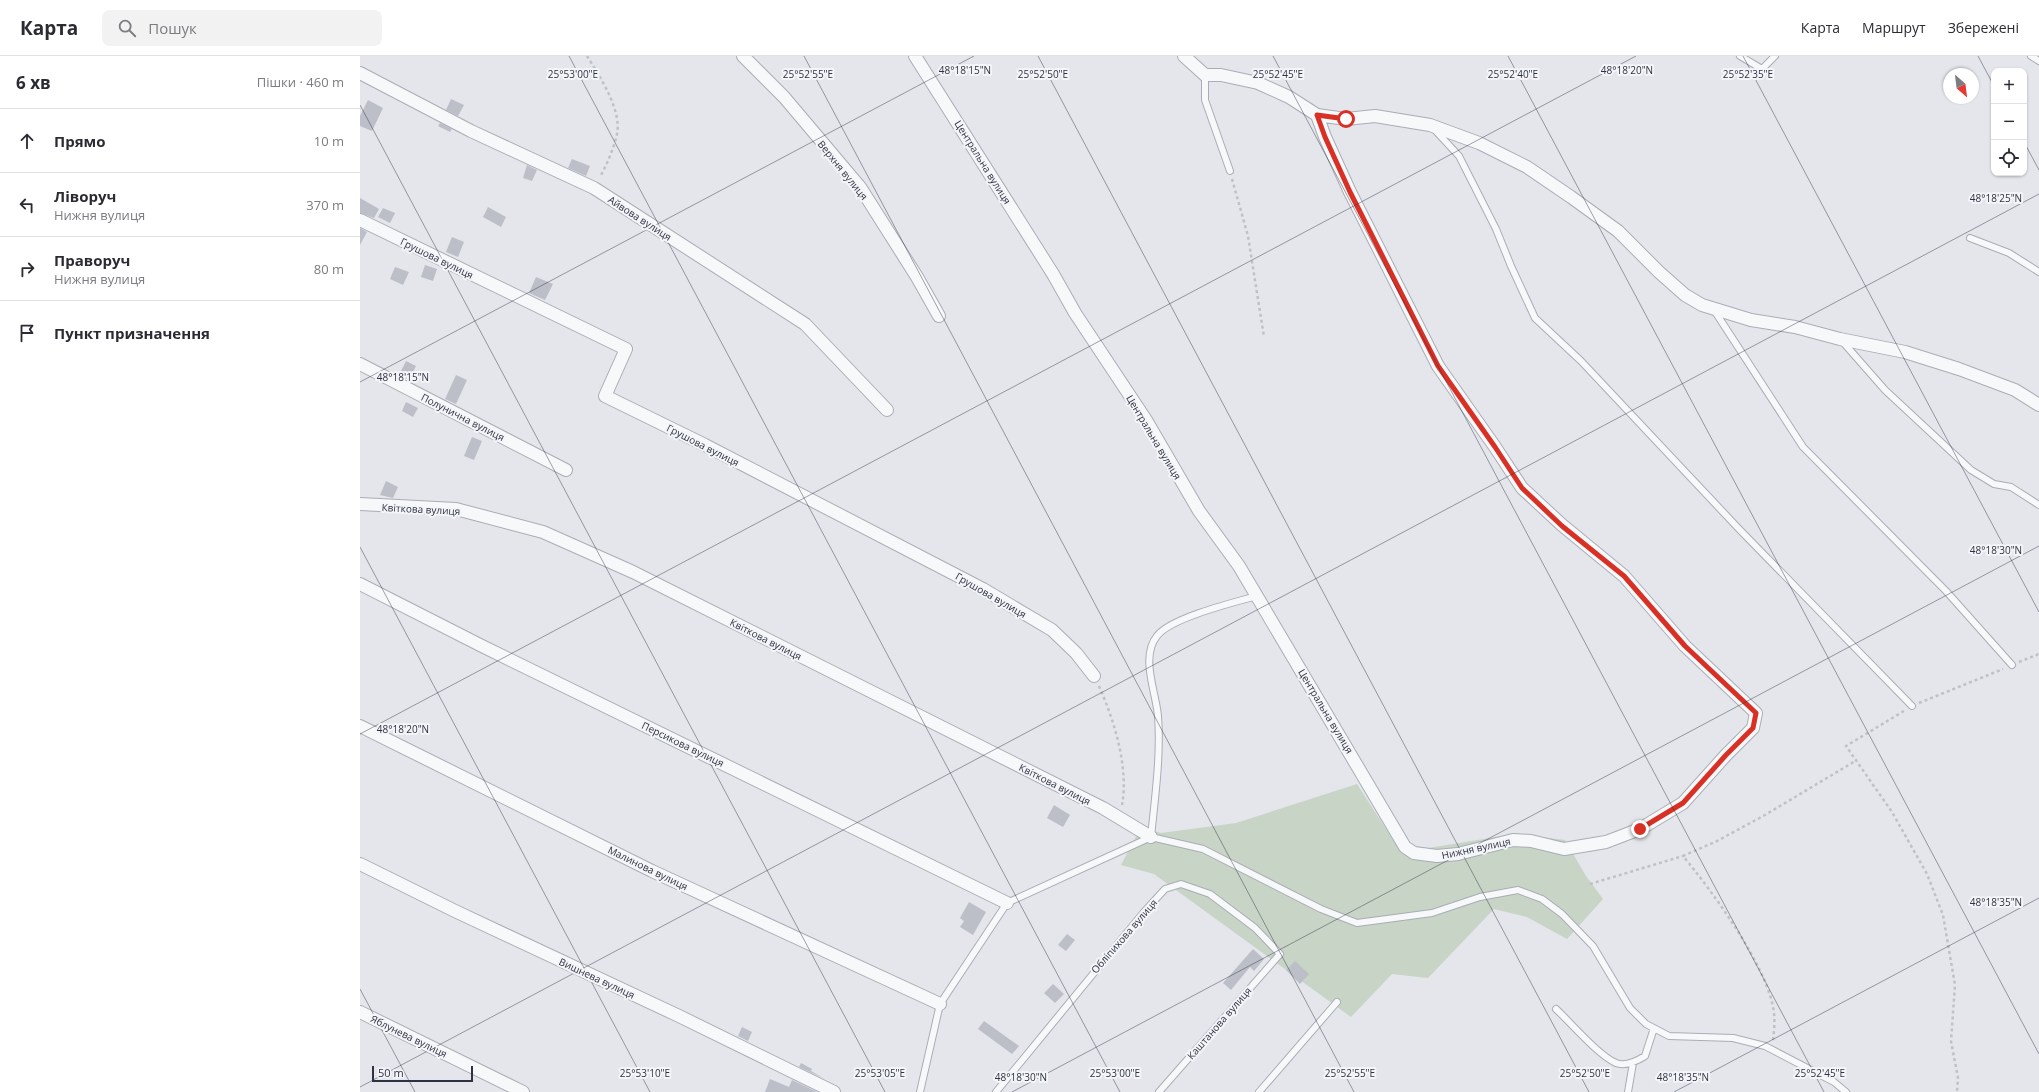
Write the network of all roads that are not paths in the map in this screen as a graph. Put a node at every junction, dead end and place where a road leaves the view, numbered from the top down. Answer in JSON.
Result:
{"nodes":[{"id":1,"x":743,"y":56,"type":"edge"},
{"id":2,"x":915,"y":56,"type":"edge"},
{"id":3,"x":1184,"y":56,"type":"edge"},
{"id":4,"x":1740,"y":56,"type":"edge"},
{"id":5,"x":1775,"y":56,"type":"edge"},
{"id":6,"x":2032,"y":56,"type":"edge"},
{"id":7,"x":2039,"y":61,"type":"edge"},
{"id":8,"x":360,"y":73,"type":"edge"},
{"id":9,"x":1205,"y":75,"type":"junction"},
{"id":10,"x":1317,"y":115,"type":"junction"},
{"id":11,"x":1430,"y":125,"type":"junction"},
{"id":12,"x":1230,"y":171,"type":"road end"},
{"id":13,"x":360,"y":220,"type":"edge"},
{"id":14,"x":1970,"y":238,"type":"dead end"},
{"id":15,"x":2039,"y":272,"type":"edge"},
{"id":16,"x":1714,"y":310,"type":"junction"},
{"id":17,"x":939,"y":316,"type":"dead end"},
{"id":18,"x":1840,"y":339,"type":"junction"},
{"id":19,"x":360,"y":364,"type":"edge"},
{"id":20,"x":2039,"y":405,"type":"edge"},
{"id":21,"x":888,"y":410,"type":"dead end"},
{"id":22,"x":566,"y":470,"type":"dead end"},
{"id":23,"x":360,"y":504,"type":"edge"},
{"id":24,"x":2039,"y":505,"type":"edge"},
{"id":25,"x":360,"y":584,"type":"edge"},
{"id":26,"x":1257,"y":596,"type":"junction"},
{"id":27,"x":2012,"y":665,"type":"road end"},
{"id":28,"x":1094,"y":676,"type":"road end"},
{"id":29,"x":1912,"y":706,"type":"road end"},
{"id":30,"x":360,"y":726,"type":"edge"},
{"id":31,"x":1390,"y":820,"type":"joint"},
{"id":32,"x":1152,"y":837,"type":"junction"},
{"id":33,"x":360,"y":864,"type":"edge"},
{"id":34,"x":1007,"y":903,"type":"junction"},
{"id":35,"x":1280,"y":954,"type":"joint"},
{"id":36,"x":1337,"y":1002,"type":"dead end"},
{"id":37,"x":940,"y":1004,"type":"junction"},
{"id":38,"x":1556,"y":1009,"type":"dead end"},
{"id":39,"x":360,"y":1012,"type":"edge"},
{"id":40,"x":1654,"y":1028,"type":"junction"},
{"id":41,"x":1633,"y":1063,"type":"junction"},
{"id":42,"x":523,"y":1092,"type":"edge"},
{"id":43,"x":834,"y":1092,"type":"edge"},
{"id":44,"x":920,"y":1092,"type":"edge"},
{"id":45,"x":996,"y":1092,"type":"edge"},
{"id":46,"x":1159,"y":1092,"type":"edge"},
{"id":47,"x":1259,"y":1092,"type":"edge"},
{"id":48,"x":1628,"y":1092,"type":"edge"},
{"id":49,"x":1846,"y":1092,"type":"edge"}],
"edges":[{"from":1,"to":17,"type":"street","name":"Верхня вулиця"},
{"from":2,"to":26,"type":"street","name":"Центральна вулиця"},
{"from":3,"to":9,"type":"street"},
{"from":4,"to":5,"type":"lane"},
{"from":6,"to":7,"type":"lane"},
{"from":8,"to":21,"type":"street","name":"Айвова вулиця"},
{"from":9,"to":10,"type":"street"},
{"from":9,"to":12,"type":"lane"},
{"from":10,"to":11,"type":"street"},
{"from":10,"to":31,"type":"street","name":"Нижня вулиця"},
{"from":11,"to":16,"type":"street"},
{"from":11,"to":29,"type":"lane"},
{"from":13,"to":28,"type":"street","name":"Грушова вулиця"},
{"from":14,"to":15,"type":"lane"},
{"from":16,"to":18,"type":"street"},
{"from":16,"to":27,"type":"lane"},
{"from":18,"to":20,"type":"street"},
{"from":18,"to":24,"type":"lane"},
{"from":19,"to":22,"type":"street","name":"Полунична вулиця"},
{"from":23,"to":32,"type":"street","name":"Квіткова вулиця"},
{"from":25,"to":34,"type":"street","name":"Персикова вулиця"},
{"from":26,"to":31,"type":"street","name":"Центральна вулиця"},
{"from":26,"to":32,"type":"lane"},
{"from":30,"to":37,"type":"street","name":"Малинова вулиця"},
{"from":32,"to":34,"type":"lane"},
{"from":32,"to":40,"type":"lane"},
{"from":33,"to":43,"type":"street","name":"Вишнева вулиця"},
{"from":34,"to":37,"type":"lane"},
{"from":35,"to":45,"type":"lane","name":"Обліпихова вулиця"},
{"from":35,"to":46,"type":"lane","name":"Каштанова вулиця"},
{"from":36,"to":47,"type":"lane"},
{"from":37,"to":44,"type":"lane"},
{"from":38,"to":41,"type":"lane"},
{"from":39,"to":42,"type":"street","name":"Яблунева вулиця"},
{"from":40,"to":41,"type":"lane"},
{"from":40,"to":49,"type":"lane"},
{"from":41,"to":48,"type":"lane"}]}
